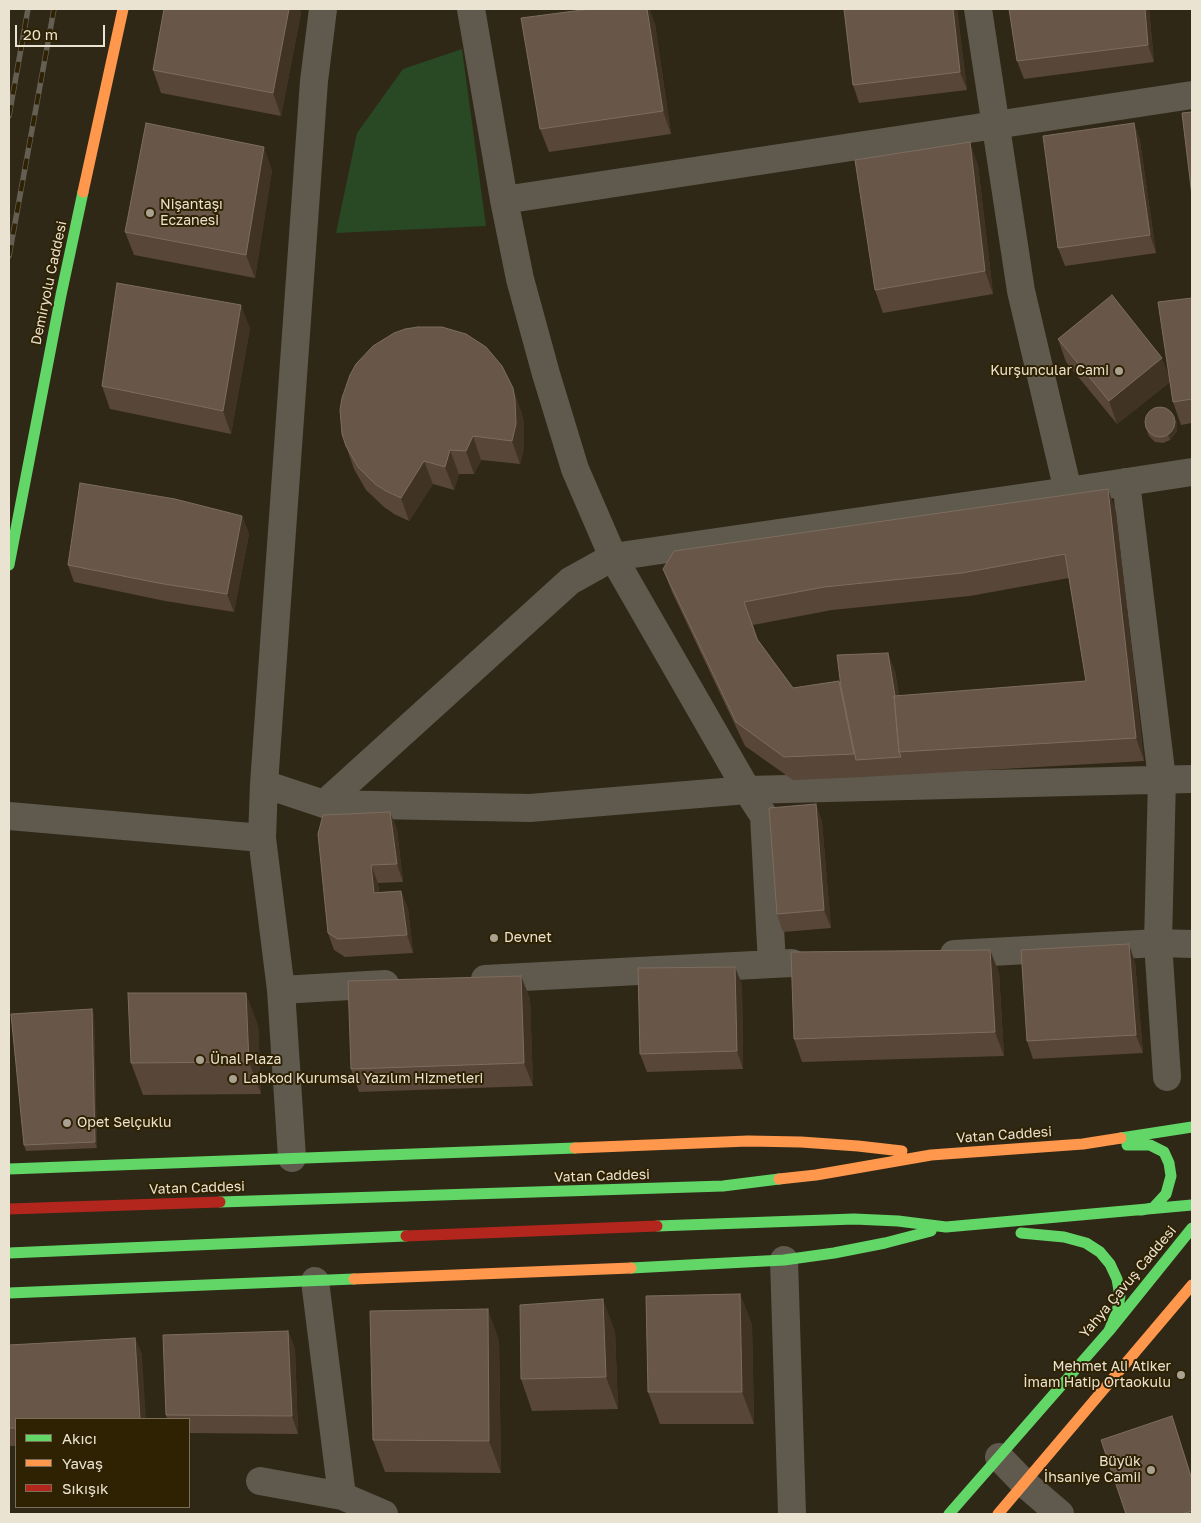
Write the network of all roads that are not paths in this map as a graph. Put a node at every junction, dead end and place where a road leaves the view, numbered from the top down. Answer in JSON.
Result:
{"nodes":[{"id":1,"x":123,"y":9,"type":"edge"},
{"id":2,"x":323,"y":9,"type":"edge"},
{"id":3,"x":471,"y":9,"type":"edge"},
{"id":4,"x":978,"y":9,"type":"edge"},
{"id":5,"x":1192,"y":95,"type":"edge"},
{"id":6,"x":995,"y":125,"type":"junction"},
{"id":7,"x":504,"y":200,"type":"junction"},
{"id":8,"x":1192,"y":472,"type":"edge"},
{"id":9,"x":1126,"y":482,"type":"junction"},
{"id":10,"x":1068,"y":491,"type":"junction"},
{"id":11,"x":613,"y":557,"type":"junction"},
{"id":12,"x":9,"y":565,"type":"edge"},
{"id":13,"x":1162,"y":779,"type":"junction"},
{"id":14,"x":1192,"y":779,"type":"edge"},
{"id":15,"x":264,"y":784,"type":"junction"},
{"id":16,"x":747,"y":790,"type":"junction"},
{"id":17,"x":324,"y":804,"type":"junction"},
{"id":18,"x":9,"y":816,"type":"edge"},
{"id":19,"x":262,"y":838,"type":"junction"},
{"id":20,"x":1158,"y":943,"type":"junction"},
{"id":21,"x":1192,"y":944,"type":"edge"},
{"id":22,"x":931,"y":955,"type":"edge"},
{"id":23,"x":812,"y":962,"type":"edge"},
{"id":24,"x":772,"y":964,"type":"junction"},
{"id":25,"x":458,"y":980,"type":"edge"},
{"id":26,"x":409,"y":983,"type":"edge"},
{"id":27,"x":281,"y":990,"type":"junction"},
{"id":28,"x":1167,"y":1077,"type":"dead end"},
{"id":29,"x":1145,"y":1123,"type":"dead end"},
{"id":30,"x":1192,"y":1127,"type":"edge"},
{"id":31,"x":1083,"y":1144,"type":"junction"},
{"id":32,"x":931,"y":1154,"type":"junction"},
{"id":33,"x":292,"y":1158,"type":"junction"},
{"id":34,"x":9,"y":1169,"type":"edge"},
{"id":35,"x":1192,"y":1205,"type":"edge"},
{"id":36,"x":9,"y":1209,"type":"edge"},
{"id":37,"x":1130,"y":1212,"type":"junction"},
{"id":38,"x":946,"y":1227,"type":"junction"},
{"id":39,"x":1192,"y":1228,"type":"edge"},
{"id":40,"x":9,"y":1253,"type":"edge"},
{"id":41,"x":784,"y":1260,"type":"junction"},
{"id":42,"x":315,"y":1281,"type":"junction"},
{"id":43,"x":1192,"y":1285,"type":"edge"},
{"id":44,"x":9,"y":1293,"type":"edge"},
{"id":45,"x":1108,"y":1330,"type":"junction"},
{"id":46,"x":999,"y":1458,"type":"junction"},
{"id":47,"x":260,"y":1481,"type":"dead end"},
{"id":48,"x":1025,"y":1484,"type":"junction"},
{"id":49,"x":342,"y":1496,"type":"junction"},
{"id":50,"x":384,"y":1514,"type":"edge"},
{"id":51,"x":792,"y":1514,"type":"edge"},
{"id":52,"x":949,"y":1514,"type":"edge"},
{"id":53,"x":998,"y":1514,"type":"edge"},
{"id":54,"x":1060,"y":1514,"type":"edge"}],
"edges":[{"from":1,"to":12,"type":"main road","name":"Demiryolu Caddesi"},
{"from":2,"to":15,"type":"street"},
{"from":3,"to":7,"type":"street"},
{"from":4,"to":6,"type":"street"},
{"from":5,"to":6,"type":"street"},
{"from":6,"to":7,"type":"street"},
{"from":6,"to":10,"type":"street"},
{"from":7,"to":11,"type":"street"},
{"from":8,"to":9,"type":"street"},
{"from":9,"to":10,"type":"street"},
{"from":9,"to":13,"type":"street"},
{"from":10,"to":11,"type":"street"},
{"from":11,"to":16,"type":"street"},
{"from":11,"to":17,"type":"street"},
{"from":13,"to":14,"type":"street"},
{"from":13,"to":16,"type":"street"},
{"from":13,"to":20,"type":"street"},
{"from":15,"to":17,"type":"street"},
{"from":15,"to":19,"type":"street"},
{"from":16,"to":17,"type":"street"},
{"from":16,"to":24,"type":"street"},
{"from":18,"to":19,"type":"street"},
{"from":19,"to":27,"type":"street"},
{"from":20,"to":21,"type":"street"},
{"from":20,"to":22,"type":"street"},
{"from":20,"to":28,"type":"street"},
{"from":23,"to":24,"type":"street"},
{"from":24,"to":25,"type":"street"},
{"from":26,"to":27,"type":"street"},
{"from":27,"to":33,"type":"street"},
{"from":29,"to":31,"type":"main road"},
{"from":30,"to":31,"type":"main road","name":"Vatan Caddesi"},
{"from":31,"to":32,"type":"main road","name":"Vatan Caddesi"},
{"from":31,"to":37,"type":"main road"},
{"from":32,"to":33,"type":"main road"},
{"from":32,"to":36,"type":"main road","name":"Vatan Caddesi"},
{"from":33,"to":34,"type":"main road"},
{"from":35,"to":37,"type":"main road"},
{"from":37,"to":38,"type":"main road"},
{"from":38,"to":40,"type":"main road"},
{"from":38,"to":41,"type":"main road"},
{"from":38,"to":45,"type":"main road"},
{"from":39,"to":45,"type":"main road","name":"Yahya Çavuş Caddesi"},
{"from":41,"to":42,"type":"main road"},
{"from":41,"to":51,"type":"street"},
{"from":42,"to":44,"type":"main road"},
{"from":42,"to":49,"type":"street"},
{"from":43,"to":48,"type":"main road"},
{"from":45,"to":46,"type":"main road","name":"Yahya Çavuş Caddesi"},
{"from":46,"to":48,"type":"street"},
{"from":46,"to":52,"type":"main road","name":"Yahya Çavuş Caddesi"},
{"from":47,"to":49,"type":"street"},
{"from":48,"to":53,"type":"main road"},
{"from":48,"to":54,"type":"street"},
{"from":49,"to":50,"type":"street"}]}
